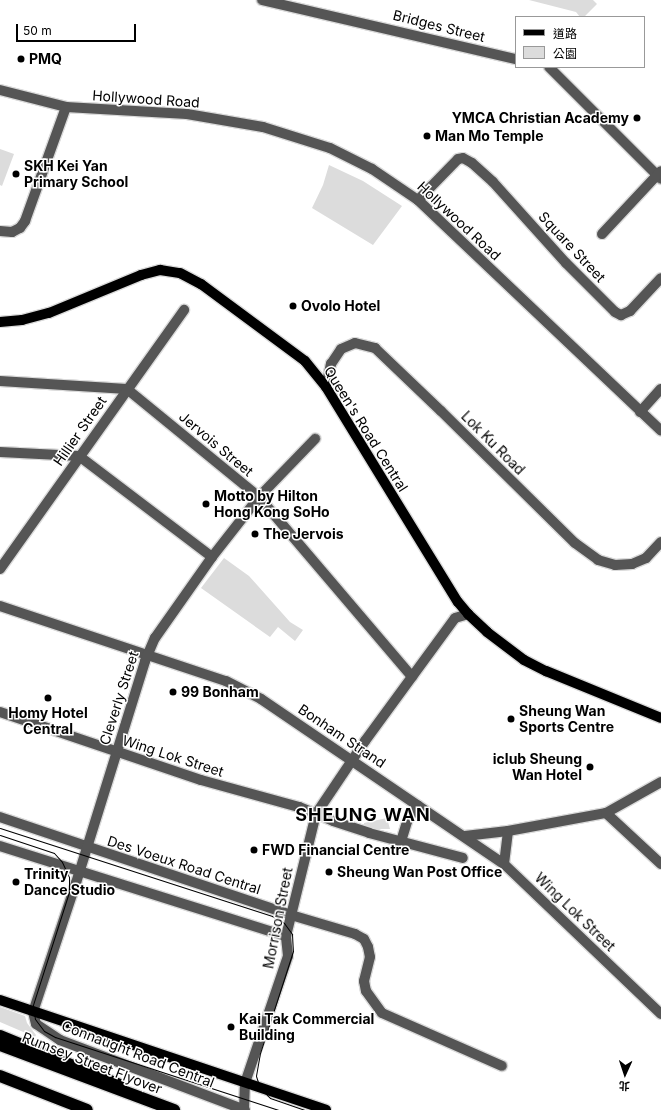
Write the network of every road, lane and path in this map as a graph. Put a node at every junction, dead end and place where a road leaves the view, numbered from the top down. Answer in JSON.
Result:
{"nodes":[{"id":1,"x":262,"y":0,"type":"edge"},
{"id":2,"x":515,"y":59,"type":"edge"},
{"id":3,"x":550,"y":68,"type":"edge"},
{"id":4,"x":0,"y":90,"type":"edge"},
{"id":5,"x":66,"y":107,"type":"junction"},
{"id":6,"x":660,"y":175,"type":"edge"},
{"id":7,"x":418,"y":200,"type":"junction"},
{"id":8,"x":2,"y":232,"type":"edge"},
{"id":9,"x":602,"y":234,"type":"dead end"},
{"id":10,"x":661,"y":278,"type":"edge"},
{"id":11,"x":184,"y":310,"type":"dead end"},
{"id":12,"x":0,"y":322,"type":"edge"},
{"id":13,"x":0,"y":381,"type":"edge"},
{"id":14,"x":326,"y":387,"type":"junction"},
{"id":15,"x":127,"y":389,"type":"junction"},
{"id":16,"x":661,"y":389,"type":"edge"},
{"id":17,"x":640,"y":412,"type":"junction"},
{"id":18,"x":661,"y":431,"type":"edge"},
{"id":19,"x":316,"y":440,"type":"dead end"},
{"id":20,"x":0,"y":452,"type":"edge"},
{"id":21,"x":79,"y":456,"type":"junction"},
{"id":22,"x":259,"y":497,"type":"junction"},
{"id":23,"x":661,"y":542,"type":"edge"},
{"id":24,"x":212,"y":558,"type":"junction"},
{"id":25,"x":0,"y":569,"type":"edge"},
{"id":26,"x":0,"y":606,"type":"edge"},
{"id":27,"x":468,"y":614,"type":"junction"},
{"id":28,"x":147,"y":656,"type":"junction"},
{"id":29,"x":412,"y":677,"type":"junction"},
{"id":30,"x":0,"y":712,"type":"edge"},
{"id":31,"x":661,"y":718,"type":"edge"},
{"id":32,"x":116,"y":753,"type":"junction"},
{"id":33,"x":352,"y":760,"type":"junction"},
{"id":34,"x":661,"y":782,"type":"edge"},
{"id":35,"x":418,"y":805,"type":"junction"},
{"id":36,"x":606,"y":813,"type":"junction"},
{"id":37,"x":316,"y":814,"type":"junction"},
{"id":38,"x":0,"y":817,"type":"edge"},
{"id":39,"x":508,"y":831,"type":"junction"},
{"id":40,"x":464,"y":836,"type":"junction"},
{"id":41,"x":400,"y":845,"type":"junction"},
{"id":42,"x":0,"y":846,"type":"edge"},
{"id":43,"x":86,"y":847,"type":"junction"},
{"id":44,"x":463,"y":858,"type":"dead end"},
{"id":45,"x":504,"y":864,"type":"junction"},
{"id":46,"x":661,"y":864,"type":"edge"},
{"id":47,"x":80,"y":872,"type":"junction"},
{"id":48,"x":290,"y":915,"type":"junction"},
{"id":49,"x":286,"y":936,"type":"junction"},
{"id":50,"x":0,"y":1000,"type":"edge"},
{"id":51,"x":33,"y":1012,"type":"junction"},
{"id":52,"x":661,"y":1014,"type":"edge"},
{"id":53,"x":0,"y":1035,"type":"edge"},
{"id":54,"x":0,"y":1044,"type":"edge"},
{"id":55,"x":502,"y":1066,"type":"dead end"},
{"id":56,"x":0,"y":1077,"type":"edge"},
{"id":57,"x":245,"y":1083,"type":"junction"},
{"id":58,"x":80,"y":1110,"type":"edge"},
{"id":59,"x":87,"y":1110,"type":"edge"},
{"id":60,"x":174,"y":1110,"type":"edge"},
{"id":61,"x":180,"y":1110,"type":"edge"},
{"id":62,"x":244,"y":1110,"type":"edge"},
{"id":63,"x":326,"y":1110,"type":"edge"}],
"edges":[{"from":1,"to":2,"type":"street","name":"Bridges Street"},
{"from":3,"to":6,"type":"street"},
{"from":4,"to":5,"type":"street","name":"Hollywood Road"},
{"from":5,"to":7,"type":"street","name":"Hollywood Road"},
{"from":5,"to":8,"type":"street"},
{"from":6,"to":9,"type":"street"},
{"from":7,"to":10,"type":"street","name":"Square Street"},
{"from":7,"to":17,"type":"street","name":"Hollywood Road"},
{"from":11,"to":15,"type":"street","name":"Hillier Street"},
{"from":12,"to":14,"type":"main road","name":"Queen's Road Central"},
{"from":13,"to":15,"type":"street"},
{"from":14,"to":23,"type":"street","name":"Lok Ku Road"},
{"from":14,"to":27,"type":"main road","name":"Queen's Road Central"},
{"from":15,"to":21,"type":"street","name":"Hillier Street"},
{"from":15,"to":22,"type":"street","name":"Jervois Street"},
{"from":16,"to":17,"type":"street"},
{"from":17,"to":18,"type":"street","name":"Hollywood Road"},
{"from":19,"to":22,"type":"street","name":"Cleverly Street"},
{"from":20,"to":21,"type":"street"},
{"from":21,"to":24,"type":"street"},
{"from":21,"to":25,"type":"street","name":"Hillier Street"},
{"from":22,"to":24,"type":"street","name":"Cleverly Street"},
{"from":22,"to":29,"type":"street","name":"Jervois Street"},
{"from":24,"to":28,"type":"street","name":"Cleverly Street"},
{"from":26,"to":28,"type":"street","name":"Bonham Strand"},
{"from":27,"to":29,"type":"street","name":"Morrison Street"},
{"from":27,"to":31,"type":"main road","name":"Queen's Road Central"},
{"from":28,"to":32,"type":"street","name":"Cleverly Street"},
{"from":28,"to":33,"type":"street","name":"Bonham Strand"},
{"from":29,"to":33,"type":"street","name":"Morrison Street"},
{"from":30,"to":32,"type":"street","name":"Wing Lok Street"},
{"from":32,"to":37,"type":"street","name":"Wing Lok Street"},
{"from":32,"to":43,"type":"street","name":"Cleverly Street"},
{"from":33,"to":35,"type":"street","name":"Bonham Strand"},
{"from":33,"to":37,"type":"street","name":"Morrison Street"},
{"from":34,"to":36,"type":"street"},
{"from":35,"to":40,"type":"street","name":"Bonham Strand"},
{"from":35,"to":41,"type":"street"},
{"from":36,"to":39,"type":"street"},
{"from":36,"to":46,"type":"street"},
{"from":37,"to":41,"type":"street","name":"Wing Lok Street"},
{"from":37,"to":48,"type":"street","name":"Morrison Street"},
{"from":38,"to":43,"type":"street","name":"Des Voeux Road Central"},
{"from":39,"to":40,"type":"street"},
{"from":39,"to":45,"type":"street"},
{"from":40,"to":45,"type":"street","name":"Wing Lok Street"},
{"from":41,"to":44,"type":"street","name":"Wing Lok Street"},
{"from":42,"to":47,"type":"street"},
{"from":43,"to":47,"type":"street","name":"Cleverly Street"},
{"from":43,"to":48,"type":"street","name":"Des Voeux Road Central"},
{"from":45,"to":52,"type":"street","name":"Wing Lok Street"},
{"from":47,"to":49,"type":"street"},
{"from":47,"to":51,"type":"street","name":"Cleverly Street"},
{"from":48,"to":49,"type":"street","name":"Morrison Street"},
{"from":48,"to":55,"type":"street","name":"Des Voeux Road Central"},
{"from":49,"to":57,"type":"street","name":"Morrison Street"},
{"from":50,"to":51,"type":"main road","name":"Connaught Road Central"},
{"from":51,"to":57,"type":"main road","name":"Connaught Road Central"},
{"from":51,"to":62,"type":"street","name":"Connaught Road Central"},
{"from":53,"to":61,"type":"main road"},
{"from":54,"to":60,"type":"highway","name":"Rumsey Street Flyover"},
{"from":56,"to":58,"type":"main road"},
{"from":56,"to":59,"type":"highway"},
{"from":57,"to":62,"type":"street","name":"Morrison Street"},
{"from":57,"to":63,"type":"main road","name":"Connaught Road Central"}]}
